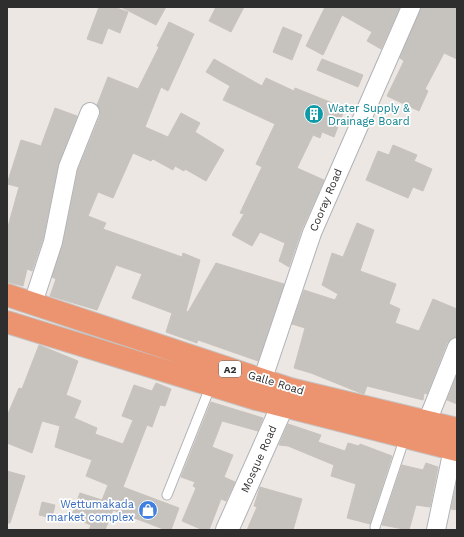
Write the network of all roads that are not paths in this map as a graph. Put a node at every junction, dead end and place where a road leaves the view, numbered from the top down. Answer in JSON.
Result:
{"nodes":[{"id":1,"x":411,"y":7,"type":"edge"},
{"id":2,"x":90,"y":112,"type":"dead end"},
{"id":3,"x":7,"y":295,"type":"edge"},
{"id":4,"x":32,"y":303,"type":"junction"},
{"id":5,"x":7,"y":322,"type":"edge"},
{"id":6,"x":457,"y":347,"type":"edge"},
{"id":7,"x":211,"y":385,"type":"junction"},
{"id":8,"x":260,"y":390,"type":"junction"},
{"id":9,"x":286,"y":397,"type":"junction"},
{"id":10,"x":427,"y":422,"type":"junction"},
{"id":11,"x":405,"y":437,"type":"junction"},
{"id":12,"x":456,"y":442,"type":"edge"},
{"id":13,"x":167,"y":495,"type":"dead end"},
{"id":14,"x":375,"y":527,"type":"dead end"},
{"id":15,"x":227,"y":530,"type":"edge"},
{"id":16,"x":436,"y":530,"type":"edge"}],
"edges":[{"from":1,"to":8,"type":"street","name":"Cooray Road"},
{"from":2,"to":4,"type":"street"},
{"from":3,"to":4,"type":"highway","name":"Galle Road","number":"A2"},
{"from":4,"to":8,"type":"highway","name":"Galle Road","number":"A2"},
{"from":5,"to":7,"type":"highway","name":"Galle Road","number":"A2"},
{"from":6,"to":10,"type":"street"},
{"from":7,"to":8,"type":"highway","name":"Galle Road","number":"A2"},
{"from":7,"to":13,"type":"lane"},
{"from":8,"to":9,"type":"highway","name":"Galle Road","number":"A2"},
{"from":9,"to":10,"type":"highway","name":"Galle Road","number":"A2"},
{"from":9,"to":11,"type":"highway","name":"Galle Road","number":"A2"},
{"from":9,"to":15,"type":"street","name":"Mosque Road"},
{"from":10,"to":12,"type":"highway","name":"Galle Road","number":"A2"},
{"from":11,"to":12,"type":"highway","name":"Galle Road","number":"A2"},
{"from":11,"to":14,"type":"lane"},
{"from":12,"to":16,"type":"street"}]}
